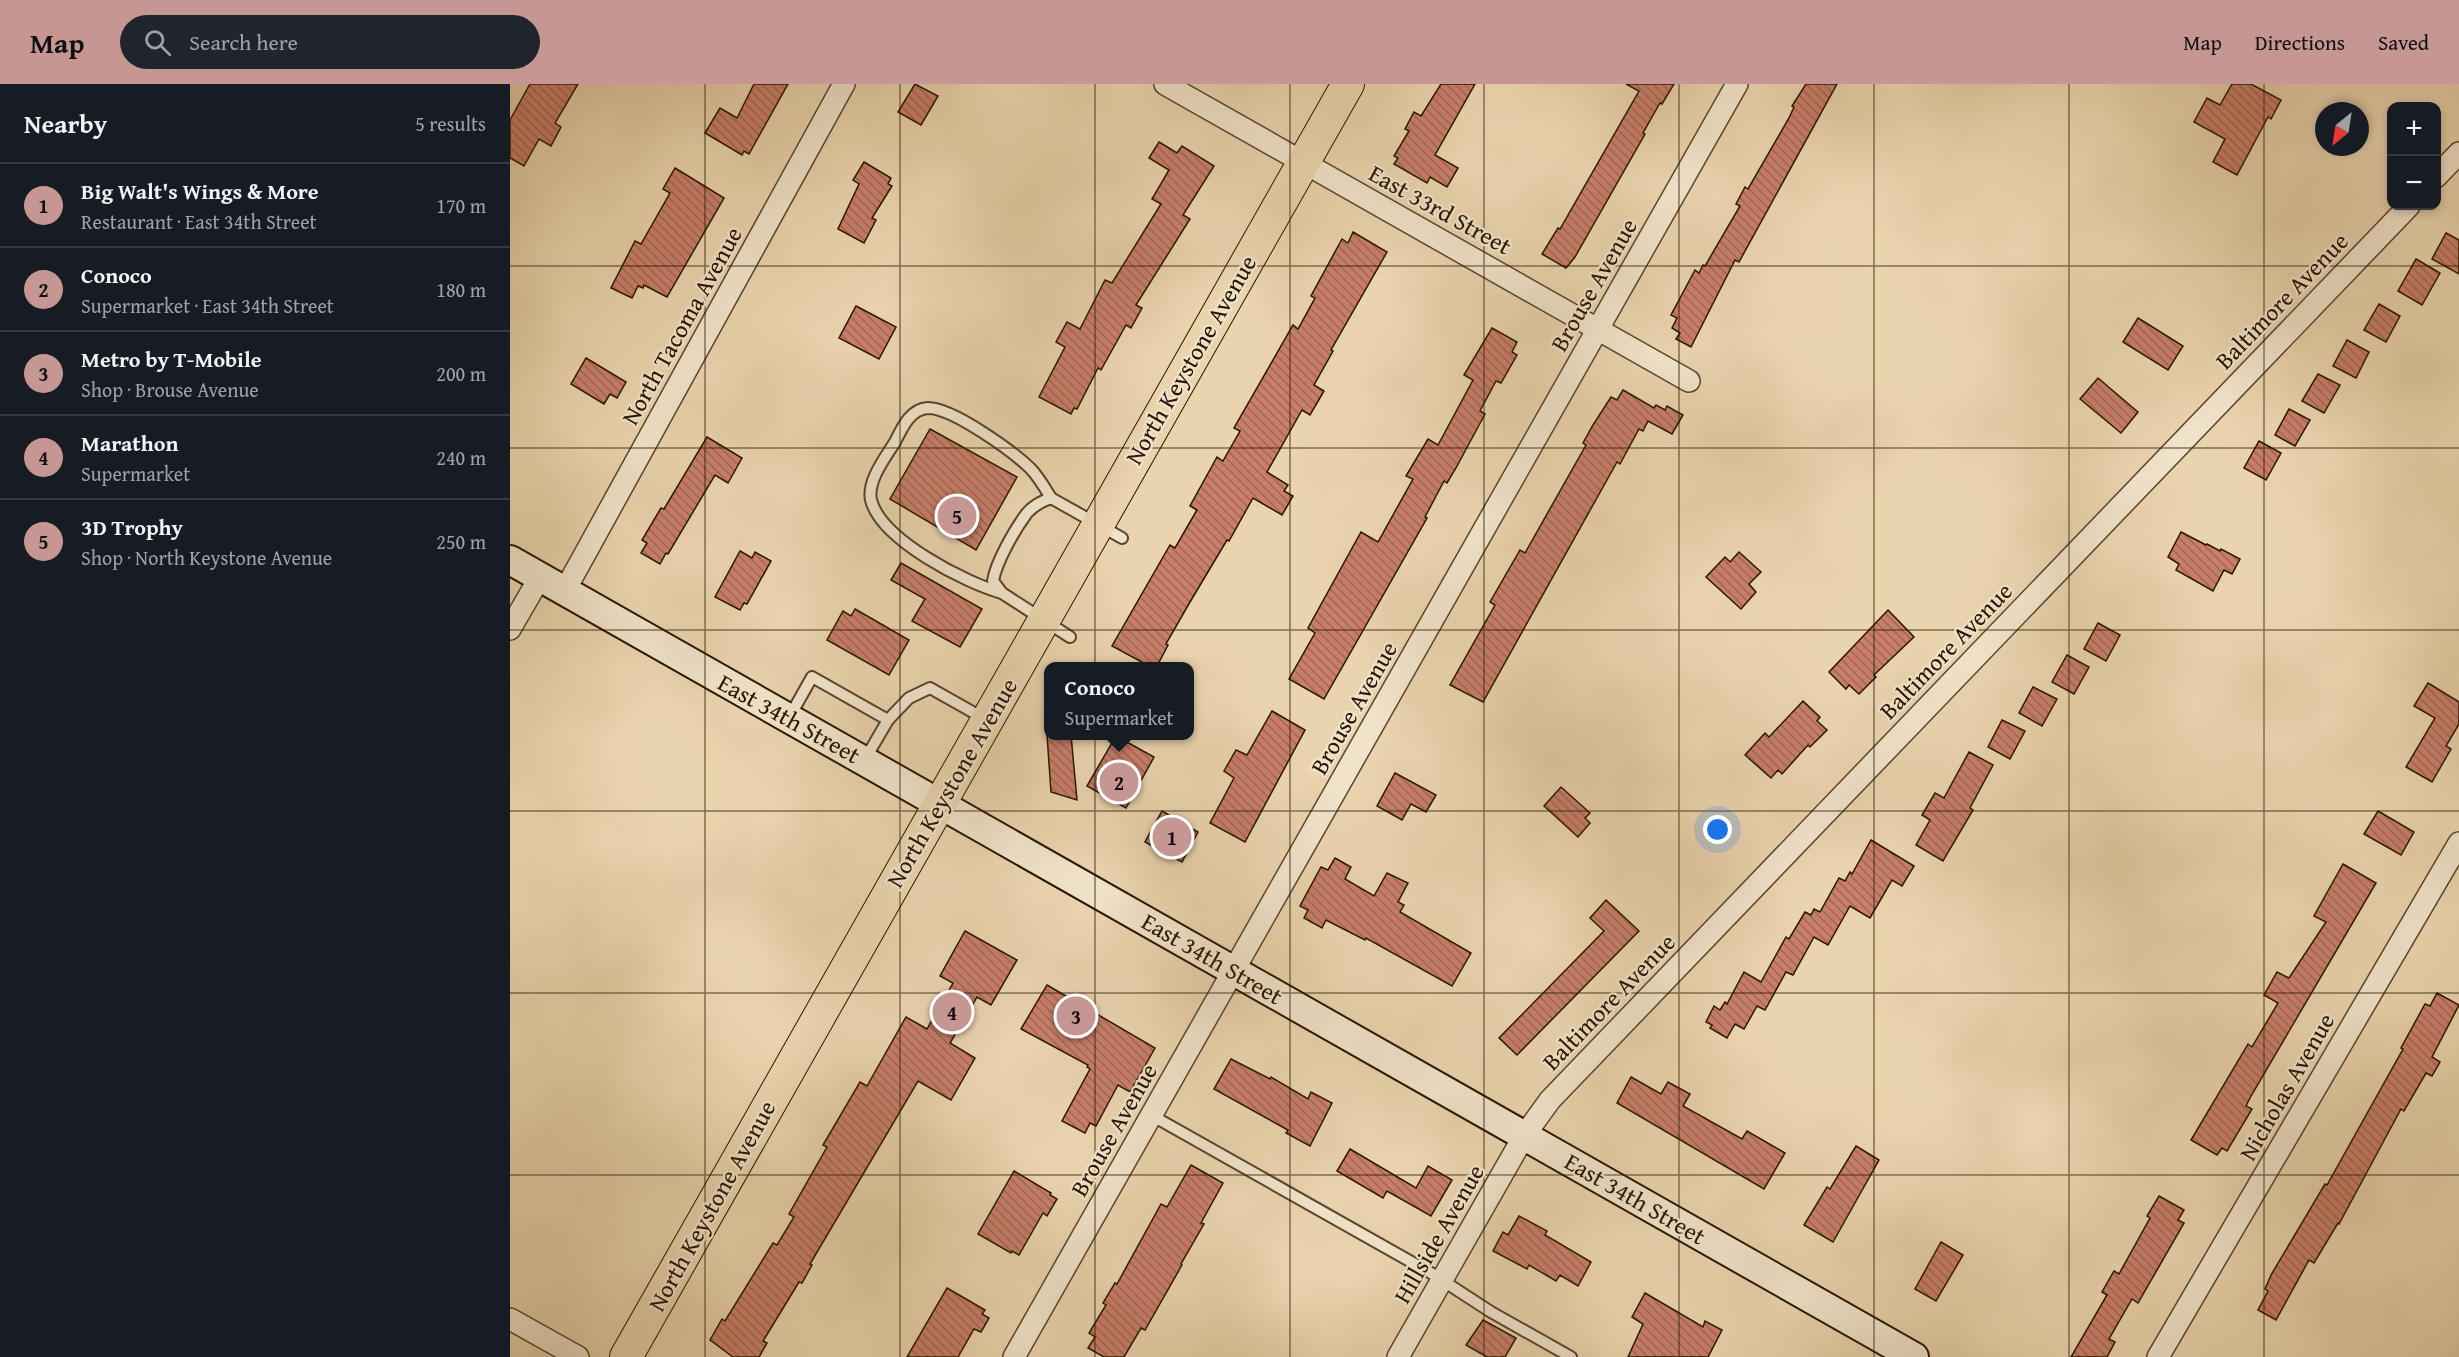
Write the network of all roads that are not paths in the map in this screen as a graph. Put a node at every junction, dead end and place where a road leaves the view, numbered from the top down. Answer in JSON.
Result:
{"nodes":[{"id":1,"x":844,"y":84,"type":"edge"},
{"id":2,"x":1165,"y":84,"type":"edge"},
{"id":3,"x":1348,"y":84,"type":"edge"},
{"id":4,"x":1737,"y":84,"type":"edge"},
{"id":5,"x":2459,"y":153,"type":"edge"},
{"id":6,"x":1304,"y":163,"type":"junction"},
{"id":7,"x":2441,"y":172,"type":"edge"},
{"id":8,"x":2405,"y":210,"type":"edge"},
{"id":9,"x":1598,"y":329,"type":"junction"},
{"id":10,"x":1689,"y":381,"type":"dead end"},
{"id":11,"x":1051,"y":498,"type":"junction"},
{"id":12,"x":1110,"y":531,"type":"junction"},
{"id":13,"x":510,"y":560,"type":"edge"},
{"id":14,"x":540,"y":578,"type":"junction"},
{"id":15,"x":564,"y":592,"type":"junction"},
{"id":16,"x":1002,"y":593,"type":"junction"},
{"id":17,"x":1044,"y":620,"type":"junction"},
{"id":18,"x":510,"y":629,"type":"edge"},
{"id":19,"x":1070,"y":637,"type":"dead end"},
{"id":20,"x":789,"y":718,"type":"junction"},
{"id":21,"x":888,"y":720,"type":"junction"},
{"id":22,"x":987,"y":720,"type":"junction"},
{"id":23,"x":864,"y":761,"type":"junction"},
{"id":24,"x":940,"y":804,"type":"junction"},
{"id":25,"x":2459,"y":843,"type":"edge"},
{"id":26,"x":1233,"y":971,"type":"junction"},
{"id":27,"x":1151,"y":1115,"type":"junction"},
{"id":28,"x":1524,"y":1136,"type":"junction"},
{"id":29,"x":1443,"y":1280,"type":"junction"},
{"id":30,"x":510,"y":1318,"type":"edge"},
{"id":31,"x":578,"y":1357,"type":"edge"},
{"id":32,"x":626,"y":1357,"type":"edge"},
{"id":33,"x":1014,"y":1357,"type":"edge"},
{"id":34,"x":1398,"y":1357,"type":"edge"},
{"id":35,"x":1570,"y":1357,"type":"edge"},
{"id":36,"x":1914,"y":1357,"type":"edge"},
{"id":37,"x":2158,"y":1357,"type":"edge"}],
"edges":[{"from":1,"to":15,"type":"street","name":"North Tacoma Avenue"},
{"from":2,"to":6,"type":"street","name":"East 33rd Street"},
{"from":3,"to":6,"type":"main road","name":"North Keystone Avenue"},
{"from":4,"to":9,"type":"street","name":"Brouse Avenue"},
{"from":5,"to":7,"type":"street"},
{"from":6,"to":9,"type":"street","name":"East 33rd Street"},
{"from":6,"to":12,"type":"main road","name":"North Keystone Avenue"},
{"from":8,"to":28,"type":"street","name":"Baltimore Avenue"},
{"from":9,"to":10,"type":"street","name":"East 33rd Street"},
{"from":9,"to":26,"type":"street","name":"Brouse Avenue"},
{"from":11,"to":12,"type":"lane"},
{"from":11,"to":16,"type":"lane"},
{"from":11,"to":16,"type":"lane"},
{"from":12,"to":17,"type":"main road","name":"North Keystone Avenue"},
{"from":13,"to":14,"type":"main road","name":"East 34th Street"},
{"from":14,"to":15,"type":"main road","name":"East 34th Street"},
{"from":14,"to":18,"type":"street"},
{"from":15,"to":20,"type":"main road","name":"East 34th Street"},
{"from":16,"to":17,"type":"lane"},
{"from":17,"to":19,"type":"lane"},
{"from":17,"to":22,"type":"main road","name":"North Keystone Avenue"},
{"from":20,"to":21,"type":"lane"},
{"from":20,"to":23,"type":"main road","name":"East 34th Street"},
{"from":21,"to":22,"type":"lane"},
{"from":21,"to":23,"type":"lane"},
{"from":22,"to":24,"type":"main road","name":"North Keystone Avenue"},
{"from":23,"to":24,"type":"main road","name":"East 34th Street"},
{"from":24,"to":26,"type":"main road","name":"East 34th Street"},
{"from":24,"to":32,"type":"main road","name":"North Keystone Avenue"},
{"from":25,"to":37,"type":"street","name":"Nicholas Avenue"},
{"from":26,"to":27,"type":"street","name":"Brouse Avenue"},
{"from":26,"to":28,"type":"main road","name":"East 34th Street"},
{"from":27,"to":29,"type":"lane"},
{"from":27,"to":33,"type":"street","name":"Brouse Avenue"},
{"from":28,"to":29,"type":"street","name":"Hillside Avenue"},
{"from":28,"to":36,"type":"main road","name":"East 34th Street"},
{"from":29,"to":34,"type":"street","name":"Hillside Avenue"},
{"from":29,"to":35,"type":"lane"},
{"from":30,"to":31,"type":"street"}]}
